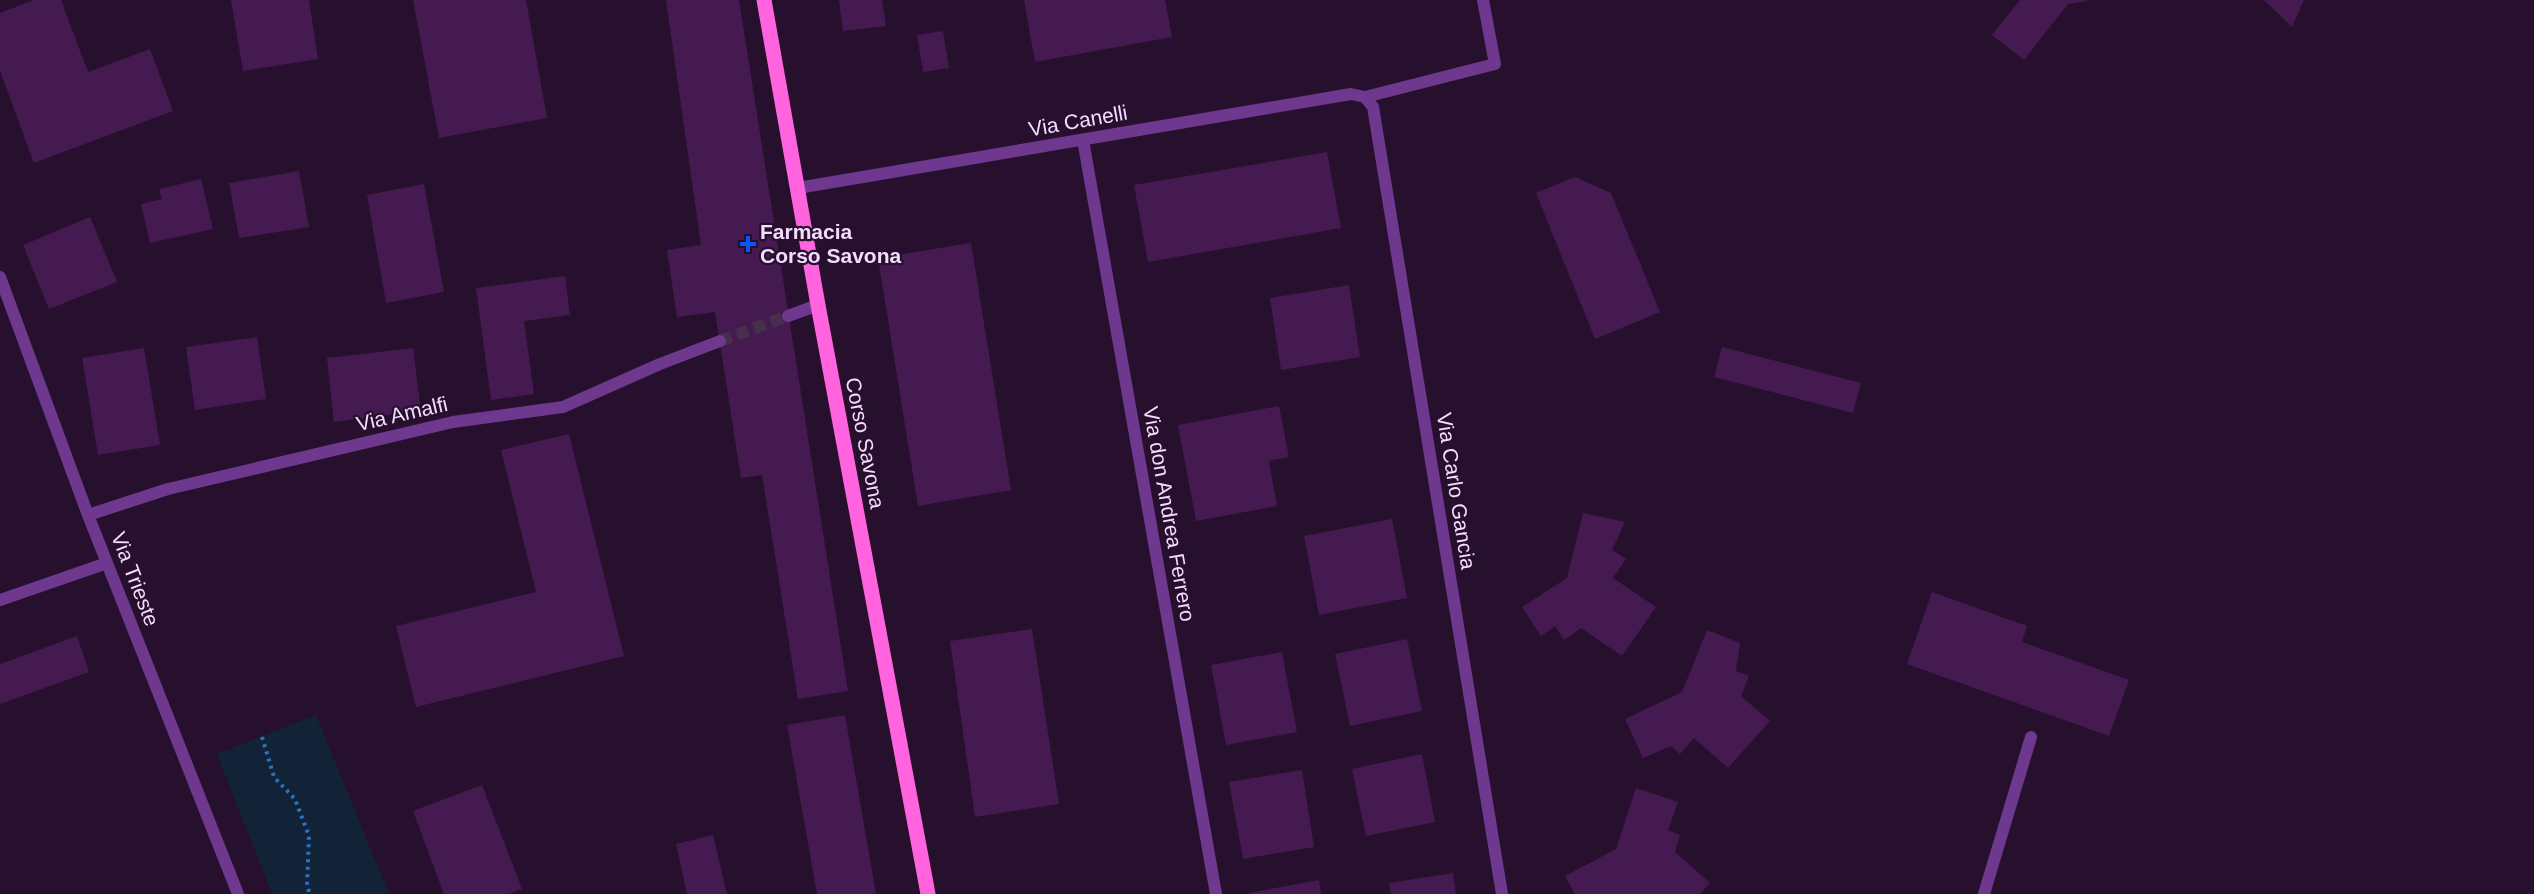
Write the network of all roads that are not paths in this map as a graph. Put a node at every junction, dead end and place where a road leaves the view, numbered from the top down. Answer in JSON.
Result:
{"nodes":[{"id":1,"x":764,"y":0,"type":"edge"},
{"id":2,"x":1483,"y":0,"type":"edge"},
{"id":3,"x":1365,"y":97,"type":"junction"},
{"id":4,"x":1083,"y":140,"type":"junction"},
{"id":5,"x":798,"y":188,"type":"junction"},
{"id":6,"x":0,"y":277,"type":"edge"},
{"id":7,"x":818,"y":306,"type":"junction"},
{"id":8,"x":788,"y":316,"type":"tunnel mouth"},
{"id":9,"x":720,"y":341,"type":"tunnel mouth"},
{"id":10,"x":88,"y":515,"type":"junction"},
{"id":11,"x":107,"y":563,"type":"junction"},
{"id":12,"x":0,"y":600,"type":"edge"},
{"id":13,"x":2031,"y":737,"type":"dead end"},
{"id":14,"x":238,"y":894,"type":"edge"},
{"id":15,"x":928,"y":894,"type":"edge"},
{"id":16,"x":1216,"y":894,"type":"edge"},
{"id":17,"x":1502,"y":894,"type":"edge"},
{"id":18,"x":1984,"y":894,"type":"edge"}],
"edges":[{"from":1,"to":5,"type":"main road","name":"Corso Savona"},
{"from":2,"to":3,"type":"street","name":"Via Canelli"},
{"from":3,"to":4,"type":"street","name":"Via Canelli"},
{"from":3,"to":17,"type":"street","name":"Via Carlo Gancia"},
{"from":4,"to":5,"type":"street","name":"Via Canelli"},
{"from":4,"to":16,"type":"street","name":"Via don Andrea Ferrero"},
{"from":5,"to":7,"type":"main road","name":"Corso Savona"},
{"from":6,"to":10,"type":"street","name":"Via Trieste"},
{"from":7,"to":8,"type":"street"},
{"from":7,"to":15,"type":"main road","name":"Corso Savona"},
{"from":9,"to":10,"type":"street","name":"Via Amalfi"},
{"from":10,"to":11,"type":"street","name":"Via Trieste"},
{"from":11,"to":12,"type":"street"},
{"from":11,"to":14,"type":"street","name":"Via Trieste"},
{"from":13,"to":18,"type":"street"}]}
